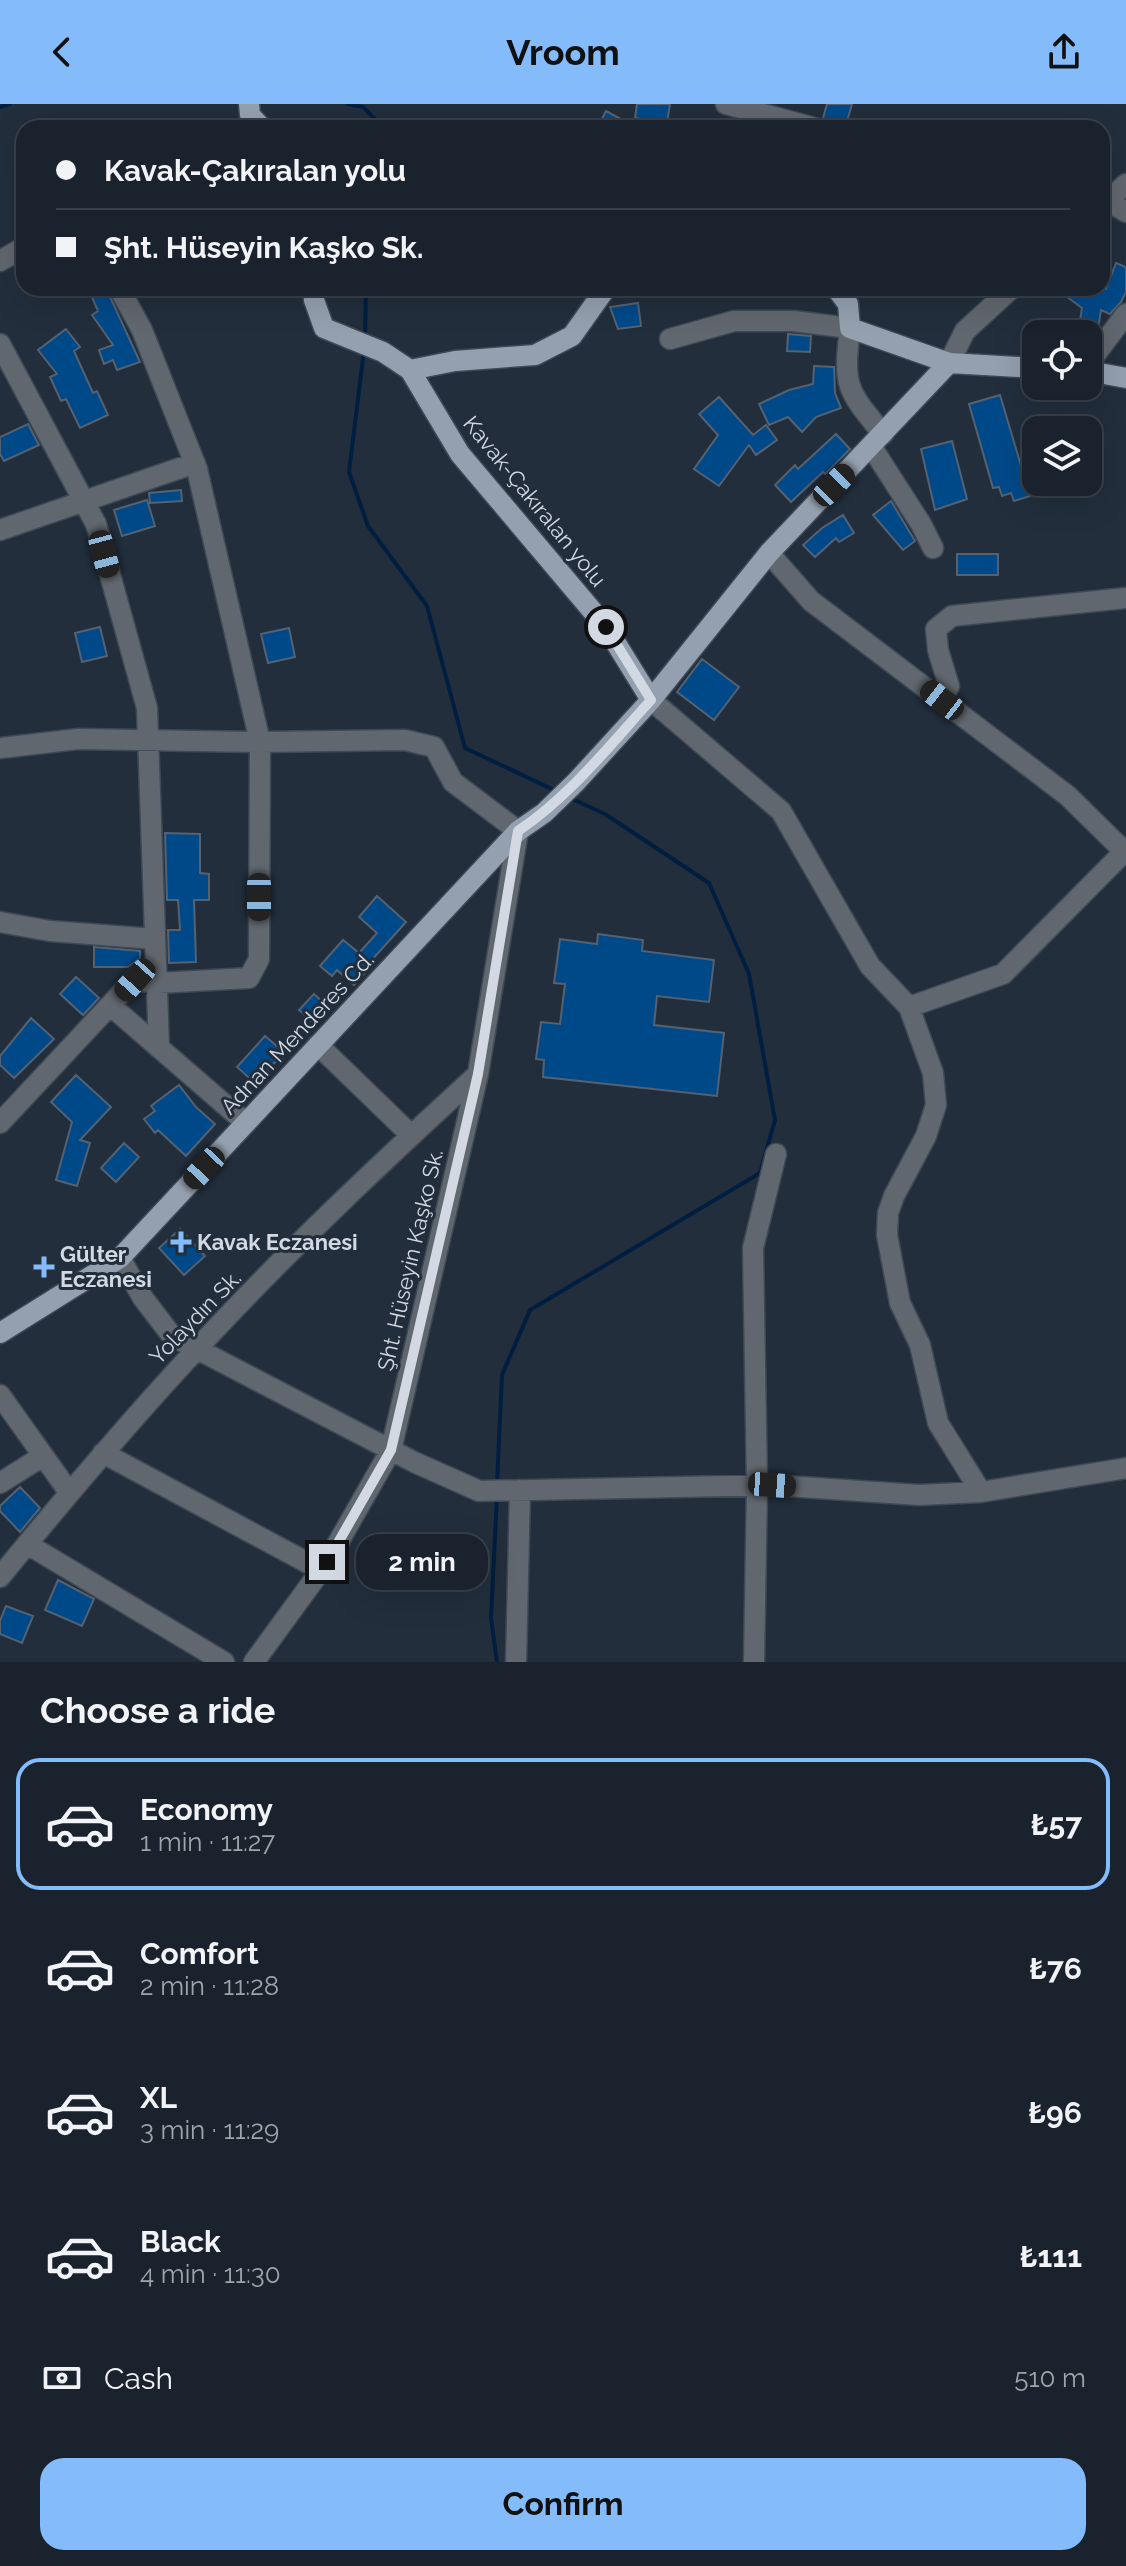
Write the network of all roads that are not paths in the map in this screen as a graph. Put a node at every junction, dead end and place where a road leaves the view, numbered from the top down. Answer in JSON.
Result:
{"nodes":[{"id":1,"x":726,"y":104,"type":"edge"},
{"id":2,"x":785,"y":120,"type":"edge"},
{"id":3,"x":1126,"y":184,"type":"edge"},
{"id":4,"x":1110,"y":198,"type":"edge"},
{"id":5,"x":123,"y":296,"type":"edge"},
{"id":6,"x":314,"y":296,"type":"edge"},
{"id":7,"x":600,"y":296,"type":"edge"},
{"id":8,"x":844,"y":296,"type":"edge"},
{"id":9,"x":1003,"y":296,"type":"edge"},
{"id":10,"x":1126,"y":314,"type":"edge"},
{"id":11,"x":850,"y":328,"type":"junction"},
{"id":12,"x":670,"y":339,"type":"dead end"},
{"id":13,"x":0,"y":344,"type":"edge"},
{"id":14,"x":1102,"y":346,"type":"edge"},
{"id":15,"x":949,"y":363,"type":"junction"},
{"id":16,"x":1022,"y":367,"type":"edge"},
{"id":17,"x":410,"y":370,"type":"junction"},
{"id":18,"x":1102,"y":374,"type":"edge"},
{"id":19,"x":1126,"y":378,"type":"edge"},
{"id":20,"x":877,"y":440,"type":"junction"},
{"id":21,"x":195,"y":463,"type":"junction"},
{"id":22,"x":84,"y":501,"type":"junction"},
{"id":23,"x":0,"y":530,"type":"edge"},
{"id":24,"x":933,"y":548,"type":"dead end"},
{"id":25,"x":769,"y":553,"type":"junction"},
{"id":26,"x":1126,"y":598,"type":"edge"},
{"id":27,"x":651,"y":700,"type":"junction"},
{"id":28,"x":942,"y":700,"type":"junction"},
{"id":29,"x":148,"y":741,"type":"junction"},
{"id":30,"x":260,"y":742,"type":"junction"},
{"id":31,"x":0,"y":748,"type":"edge"},
{"id":32,"x":518,"y":831,"type":"junction"},
{"id":33,"x":1125,"y":852,"type":"edge"},
{"id":34,"x":4,"y":928,"type":"edge"},
{"id":35,"x":156,"y":945,"type":"junction"},
{"id":36,"x":135,"y":980,"type":"junction"},
{"id":37,"x":158,"y":983,"type":"junction"},
{"id":38,"x":111,"y":1006,"type":"junction"},
{"id":39,"x":909,"y":1007,"type":"junction"},
{"id":40,"x":318,"y":1045,"type":"junction"},
{"id":41,"x":159,"y":1048,"type":"junction"},
{"id":42,"x":478,"y":1074,"type":"junction"},
{"id":43,"x":0,"y":1123,"type":"edge"},
{"id":44,"x":246,"y":1123,"type":"junction"},
{"id":45,"x":411,"y":1135,"type":"junction"},
{"id":46,"x":776,"y":1154,"type":"dead end"},
{"id":47,"x":120,"y":1258,"type":"junction"},
{"id":48,"x":0,"y":1333,"type":"edge"},
{"id":49,"x":196,"y":1349,"type":"junction"},
{"id":50,"x":0,"y":1395,"type":"edge"},
{"id":51,"x":391,"y":1450,"type":"junction"},
{"id":52,"x":103,"y":1453,"type":"junction"},
{"id":53,"x":43,"y":1456,"type":"junction"},
{"id":54,"x":1126,"y":1468,"type":"edge"},
{"id":55,"x":0,"y":1483,"type":"edge"},
{"id":56,"x":757,"y":1485,"type":"junction"},
{"id":57,"x":514,"y":1491,"type":"junction"},
{"id":58,"x":69,"y":1492,"type":"junction"},
{"id":59,"x":981,"y":1492,"type":"junction"},
{"id":60,"x":27,"y":1544,"type":"junction"},
{"id":61,"x":321,"y":1570,"type":"junction"},
{"id":62,"x":0,"y":1577,"type":"edge"},
{"id":63,"x":224,"y":1662,"type":"edge"},
{"id":64,"x":254,"y":1662,"type":"edge"},
{"id":65,"x":516,"y":1662,"type":"edge"},
{"id":66,"x":754,"y":1662,"type":"edge"}],
"edges":[{"from":1,"to":2,"type":"street"},
{"from":3,"to":4,"type":"street"},
{"from":5,"to":21,"type":"street"},
{"from":6,"to":17,"type":"main road"},
{"from":7,"to":17,"type":"main road"},
{"from":8,"to":11,"type":"main road"},
{"from":9,"to":15,"type":"street"},
{"from":10,"to":14,"type":"street"},
{"from":11,"to":12,"type":"street"},
{"from":11,"to":15,"type":"main road"},
{"from":11,"to":20,"type":"street"},
{"from":13,"to":22,"type":"street"},
{"from":15,"to":16,"type":"main road"},
{"from":15,"to":20,"type":"main road","name":"Adnan Menderes Cd."},
{"from":17,"to":27,"type":"main road","name":"Kavak-Çakıralan yolu"},
{"from":18,"to":19,"type":"main road"},
{"from":20,"to":24,"type":"street"},
{"from":20,"to":25,"type":"main road","name":"Adnan Menderes Cd."},
{"from":21,"to":22,"type":"street"},
{"from":21,"to":30,"type":"street"},
{"from":22,"to":23,"type":"street"},
{"from":22,"to":29,"type":"street"},
{"from":25,"to":27,"type":"main road","name":"Adnan Menderes Cd."},
{"from":25,"to":28,"type":"street"},
{"from":26,"to":28,"type":"street"},
{"from":27,"to":32,"type":"main road","name":"Adnan Menderes Cd."},
{"from":27,"to":39,"type":"street"},
{"from":28,"to":33,"type":"street"},
{"from":29,"to":30,"type":"street"},
{"from":29,"to":31,"type":"street"},
{"from":29,"to":35,"type":"street"},
{"from":30,"to":32,"type":"street"},
{"from":30,"to":37,"type":"street"},
{"from":32,"to":40,"type":"main road","name":"Adnan Menderes Cd."},
{"from":32,"to":42,"type":"street","name":"Şht. Hüseyin Kaşko Sk."},
{"from":33,"to":39,"type":"street"},
{"from":34,"to":35,"type":"street"},
{"from":35,"to":36,"type":"street"},
{"from":35,"to":37,"type":"street"},
{"from":36,"to":37,"type":"street"},
{"from":36,"to":38,"type":"street"},
{"from":37,"to":41,"type":"street"},
{"from":38,"to":41,"type":"street"},
{"from":38,"to":43,"type":"street"},
{"from":39,"to":59,"type":"street"},
{"from":40,"to":44,"type":"main road","name":"Adnan Menderes Cd."},
{"from":40,"to":45,"type":"street"},
{"from":41,"to":44,"type":"street"},
{"from":42,"to":45,"type":"street","name":"Yolaydın Sk."},
{"from":42,"to":51,"type":"street","name":"Şht. Hüseyin Kaşko Sk."},
{"from":44,"to":47,"type":"main road","name":"Adnan Menderes Cd."},
{"from":45,"to":49,"type":"street","name":"Yolaydın Sk."},
{"from":46,"to":56,"type":"street"},
{"from":47,"to":48,"type":"main road","name":"Adnan Menderes Cd."},
{"from":47,"to":49,"type":"street"},
{"from":49,"to":51,"type":"street"},
{"from":49,"to":52,"type":"street","name":"Yolaydın Sk."},
{"from":50,"to":53,"type":"street"},
{"from":51,"to":57,"type":"street"},
{"from":51,"to":61,"type":"street","name":"Şht. Hüseyin Kaşko Sk."},
{"from":52,"to":58,"type":"street","name":"Yolaydın Sk."},
{"from":52,"to":61,"type":"street"},
{"from":53,"to":55,"type":"street"},
{"from":53,"to":58,"type":"street"},
{"from":54,"to":59,"type":"street"},
{"from":56,"to":57,"type":"street"},
{"from":56,"to":59,"type":"street"},
{"from":56,"to":66,"type":"street"},
{"from":57,"to":65,"type":"street"},
{"from":58,"to":60,"type":"street","name":"Yolaydın Sk."},
{"from":60,"to":62,"type":"street","name":"Yolaydın Sk."},
{"from":60,"to":63,"type":"street"},
{"from":61,"to":64,"type":"street","name":"Şht. Hüseyin Kaşko Sk."}]}
